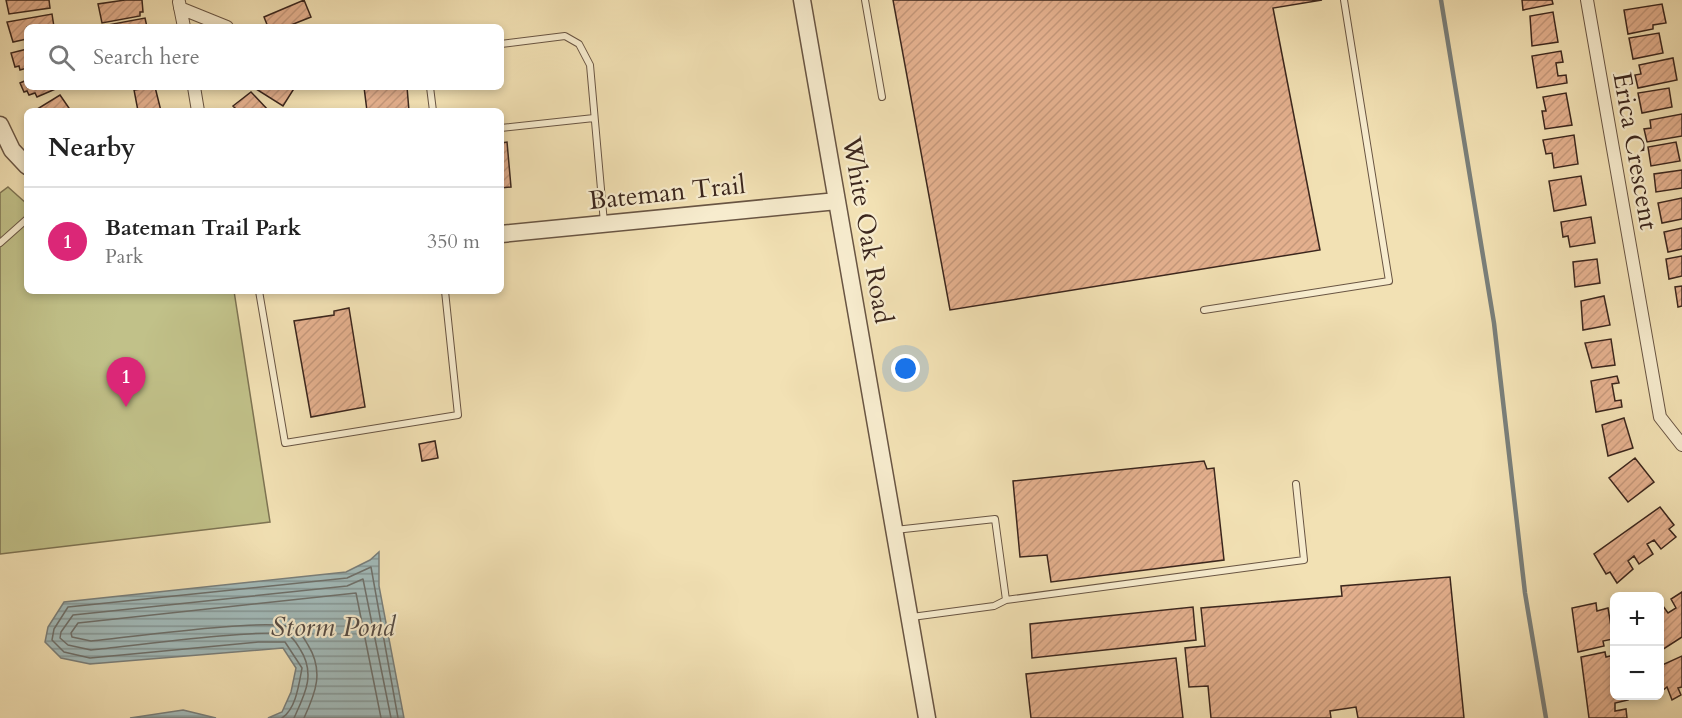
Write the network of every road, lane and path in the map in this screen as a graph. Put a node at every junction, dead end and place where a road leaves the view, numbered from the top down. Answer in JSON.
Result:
{"nodes":[{"id":1,"x":802,"y":0,"type":"edge"},
{"id":2,"x":865,"y":0,"type":"edge"},
{"id":3,"x":1344,"y":0,"type":"edge"},
{"id":4,"x":1587,"y":0,"type":"edge"},
{"id":5,"x":179,"y":4,"type":"edge"},
{"id":6,"x":183,"y":24,"type":"edge"},
{"id":7,"x":221,"y":24,"type":"edge"},
{"id":8,"x":504,"y":44,"type":"edge"},
{"id":9,"x":195,"y":90,"type":"edge"},
{"id":10,"x":430,"y":90,"type":"edge"},
{"id":11,"x":882,"y":97,"type":"dead end"},
{"id":12,"x":198,"y":108,"type":"edge"},
{"id":13,"x":433,"y":108,"type":"edge"},
{"id":14,"x":594,"y":118,"type":"junction"},
{"id":15,"x":0,"y":125,"type":"edge"},
{"id":16,"x":504,"y":128,"type":"edge"},
{"id":17,"x":24,"y":163,"type":"edge"},
{"id":18,"x":837,"y":201,"type":"junction"},
{"id":19,"x":24,"y":222,"type":"edge"},
{"id":20,"x":604,"y":224,"type":"junction"},
{"id":21,"x":504,"y":234,"type":"edge"},
{"id":22,"x":0,"y":243,"type":"edge"},
{"id":23,"x":260,"y":294,"type":"edge"},
{"id":24,"x":445,"y":294,"type":"edge"},
{"id":25,"x":1204,"y":310,"type":"dead end"},
{"id":26,"x":1682,"y":445,"type":"edge"},
{"id":27,"x":1296,"y":484,"type":"dead end"},
{"id":28,"x":894,"y":531,"type":"junction"},
{"id":29,"x":1006,"y":600,"type":"junction"},
{"id":30,"x":909,"y":618,"type":"junction"},
{"id":31,"x":927,"y":718,"type":"edge"}],
"edges":[{"from":1,"to":18,"type":"street","name":"White Oak Road"},
{"from":2,"to":11,"type":"lane"},
{"from":3,"to":25,"type":"lane"},
{"from":4,"to":26,"type":"street","name":"Erica Crescent"},
{"from":5,"to":6,"type":"street"},
{"from":5,"to":7,"type":"street"},
{"from":8,"to":14,"type":"lane"},
{"from":9,"to":12,"type":"street"},
{"from":10,"to":13,"type":"lane"},
{"from":14,"to":16,"type":"lane"},
{"from":14,"to":20,"type":"lane"},
{"from":15,"to":17,"type":"street"},
{"from":18,"to":20,"type":"street","name":"Bateman Trail"},
{"from":18,"to":28,"type":"street","name":"White Oak Road"},
{"from":19,"to":22,"type":"lane"},
{"from":20,"to":21,"type":"street","name":"Bateman Trail"},
{"from":23,"to":24,"type":"lane"},
{"from":27,"to":29,"type":"lane"},
{"from":28,"to":29,"type":"lane"},
{"from":28,"to":30,"type":"street","name":"White Oak Road"},
{"from":29,"to":30,"type":"lane"},
{"from":30,"to":31,"type":"street","name":"White Oak Road"}]}
